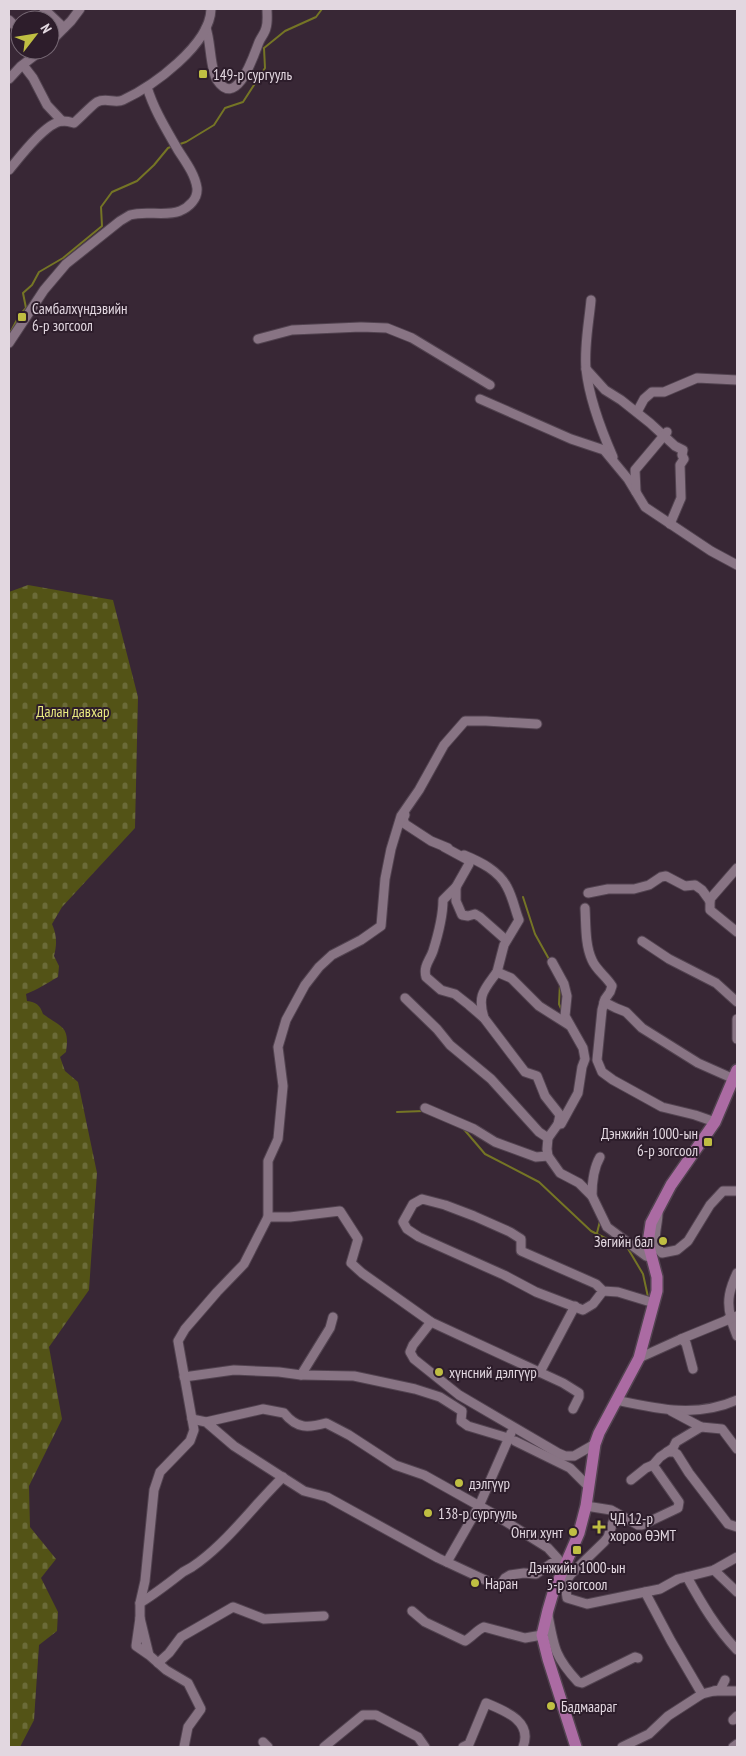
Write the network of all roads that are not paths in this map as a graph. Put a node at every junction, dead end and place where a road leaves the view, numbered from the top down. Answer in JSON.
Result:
{"nodes":[{"id":1,"x":44,"y":9,"type":"edge"},
{"id":2,"x":80,"y":9,"type":"edge"},
{"id":3,"x":211,"y":9,"type":"edge"},
{"id":4,"x":268,"y":9,"type":"edge"},
{"id":5,"x":64,"y":28,"type":"junction"},
{"id":6,"x":206,"y":28,"type":"junction"},
{"id":7,"x":60,"y":32,"type":"edge"},
{"id":8,"x":29,"y":60,"type":"edge"},
{"id":9,"x":23,"y":65,"type":"junction"},
{"id":10,"x":9,"y":79,"type":"edge"},
{"id":11,"x":147,"y":87,"type":"junction"},
{"id":12,"x":62,"y":121,"type":"junction"},
{"id":13,"x":9,"y":170,"type":"edge"},
{"id":14,"x":591,"y":300,"type":"dead end"},
{"id":15,"x":258,"y":339,"type":"dead end"},
{"id":16,"x":9,"y":343,"type":"edge"},
{"id":17,"x":586,"y":369,"type":"junction"},
{"id":18,"x":737,"y":380,"type":"edge"},
{"id":19,"x":490,"y":385,"type":"dead end"},
{"id":20,"x":480,"y":398,"type":"dead end"},
{"id":21,"x":637,"y":412,"type":"junction"},
{"id":22,"x":665,"y":434,"type":"junction"},
{"id":23,"x":616,"y":464,"type":"junction"},
{"id":24,"x":636,"y":492,"type":"junction"},
{"id":25,"x":670,"y":524,"type":"junction"},
{"id":26,"x":737,"y":565,"type":"edge"},
{"id":27,"x":538,"y":724,"type":"dead end"},
{"id":28,"x":406,"y":810,"type":"junction"},
{"id":29,"x":444,"y":847,"type":"junction"},
{"id":30,"x":737,"y":868,"type":"edge"},
{"id":31,"x":456,"y":887,"type":"junction"},
{"id":32,"x":588,"y":893,"type":"dead end"},
{"id":33,"x":710,"y":901,"type":"junction"},
{"id":34,"x":586,"y":908,"type":"dead end"},
{"id":35,"x":737,"y":932,"type":"edge"},
{"id":36,"x":506,"y":940,"type":"junction"},
{"id":37,"x":642,"y":941,"type":"dead end"},
{"id":38,"x":552,"y":962,"type":"dead end"},
{"id":39,"x":497,"y":972,"type":"junction"},
{"id":40,"x":405,"y":998,"type":"dead end"},
{"id":41,"x":604,"y":1002,"type":"junction"},
{"id":42,"x":737,"y":1002,"type":"edge"},
{"id":43,"x":484,"y":1018,"type":"junction"},
{"id":44,"x":737,"y":1019,"type":"edge"},
{"id":45,"x":570,"y":1025,"type":"junction"},
{"id":46,"x":737,"y":1039,"type":"edge"},
{"id":47,"x":736,"y":1074,"type":"edge"},
{"id":48,"x":425,"y":1108,"type":"dead end"},
{"id":49,"x":715,"y":1122,"type":"junction"},
{"id":50,"x":558,"y":1124,"type":"junction"},
{"id":51,"x":548,"y":1138,"type":"junction"},
{"id":52,"x":548,"y":1156,"type":"junction"},
{"id":53,"x":600,"y":1156,"type":"dead end"},
{"id":54,"x":737,"y":1191,"type":"edge"},
{"id":55,"x":592,"y":1196,"type":"junction"},
{"id":56,"x":655,"y":1212,"type":"junction"},
{"id":57,"x":268,"y":1217,"type":"junction"},
{"id":58,"x":651,"y":1257,"type":"junction"},
{"id":59,"x":737,"y":1273,"type":"edge"},
{"id":60,"x":603,"y":1292,"type":"junction"},
{"id":61,"x":654,"y":1303,"type":"junction"},
{"id":62,"x":575,"y":1306,"type":"junction"},
{"id":63,"x":333,"y":1317,"type":"dead end"},
{"id":64,"x":732,"y":1318,"type":"edge"},
{"id":65,"x":431,"y":1322,"type":"junction"},
{"id":66,"x":737,"y":1336,"type":"edge"},
{"id":67,"x":681,"y":1339,"type":"junction"},
{"id":68,"x":639,"y":1358,"type":"junction"},
{"id":69,"x":693,"y":1369,"type":"dead end"},
{"id":70,"x":540,"y":1372,"type":"junction"},
{"id":71,"x":301,"y":1375,"type":"junction"},
{"id":72,"x":184,"y":1377,"type":"junction"},
{"id":73,"x":737,"y":1398,"type":"edge"},
{"id":74,"x":616,"y":1400,"type":"junction"},
{"id":75,"x":573,"y":1409,"type":"dead end"},
{"id":76,"x":672,"y":1411,"type":"junction"},
{"id":77,"x":192,"y":1419,"type":"junction"},
{"id":78,"x":206,"y":1422,"type":"junction"},
{"id":79,"x":701,"y":1426,"type":"junction"},
{"id":80,"x":512,"y":1428,"type":"junction"},
{"id":81,"x":512,"y":1439,"type":"junction"},
{"id":82,"x":735,"y":1443,"type":"edge"},
{"id":83,"x":595,"y":1444,"type":"junction"},
{"id":84,"x":667,"y":1452,"type":"junction"},
{"id":85,"x":653,"y":1466,"type":"junction"},
{"id":86,"x":283,"y":1477,"type":"junction"},
{"id":87,"x":631,"y":1480,"type":"dead end"},
{"id":88,"x":589,"y":1487,"type":"junction"},
{"id":89,"x":479,"y":1506,"type":"junction"},
{"id":90,"x":586,"y":1506,"type":"junction"},
{"id":91,"x":616,"y":1513,"type":"junction"},
{"id":92,"x":737,"y":1527,"type":"edge"},
{"id":93,"x":737,"y":1557,"type":"edge"},
{"id":94,"x":447,"y":1562,"type":"junction"},
{"id":95,"x":564,"y":1568,"type":"junction"},
{"id":96,"x":714,"y":1570,"type":"junction"},
{"id":97,"x":687,"y":1577,"type":"junction"},
{"id":98,"x":645,"y":1592,"type":"junction"},
{"id":99,"x":737,"y":1592,"type":"edge"},
{"id":100,"x":140,"y":1603,"type":"junction"},
{"id":101,"x":548,"y":1610,"type":"junction"},
{"id":102,"x":412,"y":1611,"type":"dead end"},
{"id":103,"x":324,"y":1616,"type":"dead end"},
{"id":104,"x":542,"y":1635,"type":"junction"},
{"id":105,"x":737,"y":1650,"type":"edge"},
{"id":106,"x":638,"y":1658,"type":"dead end"},
{"id":107,"x":158,"y":1663,"type":"junction"},
{"id":108,"x":725,"y":1680,"type":"dead end"},
{"id":109,"x":714,"y":1691,"type":"junction"},
{"id":110,"x":737,"y":1691,"type":"edge"},
{"id":111,"x":702,"y":1694,"type":"junction"},
{"id":112,"x":737,"y":1744,"type":"edge"},
{"id":113,"x":184,"y":1747,"type":"edge"},
{"id":114,"x":324,"y":1747,"type":"edge"},
{"id":115,"x":425,"y":1747,"type":"edge"},
{"id":116,"x":463,"y":1747,"type":"edge"},
{"id":117,"x":523,"y":1747,"type":"edge"},
{"id":118,"x":576,"y":1747,"type":"edge"},
{"id":119,"x":622,"y":1747,"type":"edge"},
{"id":120,"x":733,"y":1747,"type":"edge"}],
"edges":[{"from":1,"to":5,"type":"street"},
{"from":2,"to":5,"type":"street"},
{"from":3,"to":6,"type":"street"},
{"from":4,"to":6,"type":"street"},
{"from":5,"to":7,"type":"street"},
{"from":6,"to":11,"type":"street"},
{"from":8,"to":9,"type":"street"},
{"from":9,"to":10,"type":"street"},
{"from":9,"to":12,"type":"street"},
{"from":11,"to":12,"type":"street"},
{"from":11,"to":16,"type":"street"},
{"from":12,"to":13,"type":"street"},
{"from":14,"to":17,"type":"street"},
{"from":15,"to":19,"type":"street"},
{"from":17,"to":21,"type":"street"},
{"from":17,"to":23,"type":"street"},
{"from":18,"to":21,"type":"street"},
{"from":20,"to":23,"type":"street"},
{"from":21,"to":22,"type":"street"},
{"from":22,"to":24,"type":"street"},
{"from":22,"to":25,"type":"street"},
{"from":23,"to":24,"type":"street"},
{"from":24,"to":25,"type":"street"},
{"from":25,"to":26,"type":"street"},
{"from":27,"to":28,"type":"street"},
{"from":28,"to":29,"type":"street"},
{"from":28,"to":57,"type":"street"},
{"from":29,"to":31,"type":"street"},
{"from":29,"to":36,"type":"street"},
{"from":30,"to":33,"type":"street"},
{"from":31,"to":36,"type":"street"},
{"from":31,"to":43,"type":"street"},
{"from":32,"to":33,"type":"street"},
{"from":33,"to":35,"type":"street"},
{"from":34,"to":41,"type":"street"},
{"from":36,"to":39,"type":"street"},
{"from":37,"to":42,"type":"street"},
{"from":38,"to":45,"type":"street"},
{"from":39,"to":43,"type":"street"},
{"from":39,"to":45,"type":"street"},
{"from":40,"to":51,"type":"street"},
{"from":41,"to":47,"type":"street"},
{"from":41,"to":49,"type":"street"},
{"from":43,"to":50,"type":"street"},
{"from":44,"to":46,"type":"street"},
{"from":45,"to":50,"type":"street"},
{"from":47,"to":49,"type":"main road"},
{"from":48,"to":52,"type":"street"},
{"from":49,"to":56,"type":"main road"},
{"from":50,"to":51,"type":"street"},
{"from":51,"to":52,"type":"street"},
{"from":52,"to":55,"type":"street"},
{"from":53,"to":55,"type":"street"},
{"from":54,"to":56,"type":"street"},
{"from":55,"to":58,"type":"street"},
{"from":56,"to":58,"type":"main road"},
{"from":57,"to":65,"type":"street"},
{"from":57,"to":72,"type":"street"},
{"from":58,"to":61,"type":"main road"},
{"from":59,"to":64,"type":"street"},
{"from":60,"to":61,"type":"street"},
{"from":60,"to":62,"type":"street"},
{"from":60,"to":62,"type":"street"},
{"from":61,"to":68,"type":"main road"},
{"from":62,"to":70,"type":"street"},
{"from":63,"to":71,"type":"street"},
{"from":64,"to":66,"type":"street"},
{"from":64,"to":67,"type":"street"},
{"from":65,"to":70,"type":"street"},
{"from":65,"to":80,"type":"street"},
{"from":67,"to":68,"type":"street"},
{"from":67,"to":69,"type":"street"},
{"from":68,"to":74,"type":"main road"},
{"from":70,"to":75,"type":"street"},
{"from":71,"to":72,"type":"street"},
{"from":71,"to":81,"type":"street"},
{"from":72,"to":77,"type":"street"},
{"from":73,"to":76,"type":"street"},
{"from":74,"to":76,"type":"street"},
{"from":74,"to":83,"type":"main road"},
{"from":76,"to":79,"type":"street"},
{"from":77,"to":78,"type":"street"},
{"from":77,"to":100,"type":"street"},
{"from":78,"to":86,"type":"street"},
{"from":78,"to":89,"type":"street"},
{"from":79,"to":82,"type":"street"},
{"from":79,"to":84,"type":"street"},
{"from":80,"to":81,"type":"street"},
{"from":80,"to":83,"type":"street"},
{"from":81,"to":88,"type":"street"},
{"from":81,"to":89,"type":"street"},
{"from":83,"to":88,"type":"main road"},
{"from":84,"to":85,"type":"street"},
{"from":84,"to":92,"type":"street"},
{"from":85,"to":87,"type":"street"},
{"from":85,"to":91,"type":"street"},
{"from":86,"to":94,"type":"street"},
{"from":86,"to":100,"type":"street"},
{"from":88,"to":90,"type":"main road"},
{"from":89,"to":94,"type":"street"},
{"from":89,"to":95,"type":"street"},
{"from":90,"to":91,"type":"street"},
{"from":90,"to":95,"type":"main road"},
{"from":91,"to":95,"type":"street"},
{"from":93,"to":96,"type":"street"},
{"from":94,"to":95,"type":"street"},
{"from":95,"to":98,"type":"street"},
{"from":95,"to":101,"type":"main road"},
{"from":96,"to":97,"type":"street"},
{"from":96,"to":99,"type":"street"},
{"from":97,"to":98,"type":"street"},
{"from":97,"to":105,"type":"street"},
{"from":98,"to":111,"type":"street"},
{"from":100,"to":107,"type":"street"},
{"from":101,"to":104,"type":"main road"},
{"from":101,"to":106,"type":"street"},
{"from":102,"to":104,"type":"street"},
{"from":103,"to":107,"type":"street"},
{"from":104,"to":118,"type":"main road"},
{"from":107,"to":113,"type":"street"},
{"from":108,"to":109,"type":"street"},
{"from":109,"to":110,"type":"street"},
{"from":109,"to":111,"type":"street"},
{"from":111,"to":119,"type":"street"},
{"from":112,"to":120,"type":"street"},
{"from":114,"to":115,"type":"street"},
{"from":116,"to":117,"type":"street"}]}
